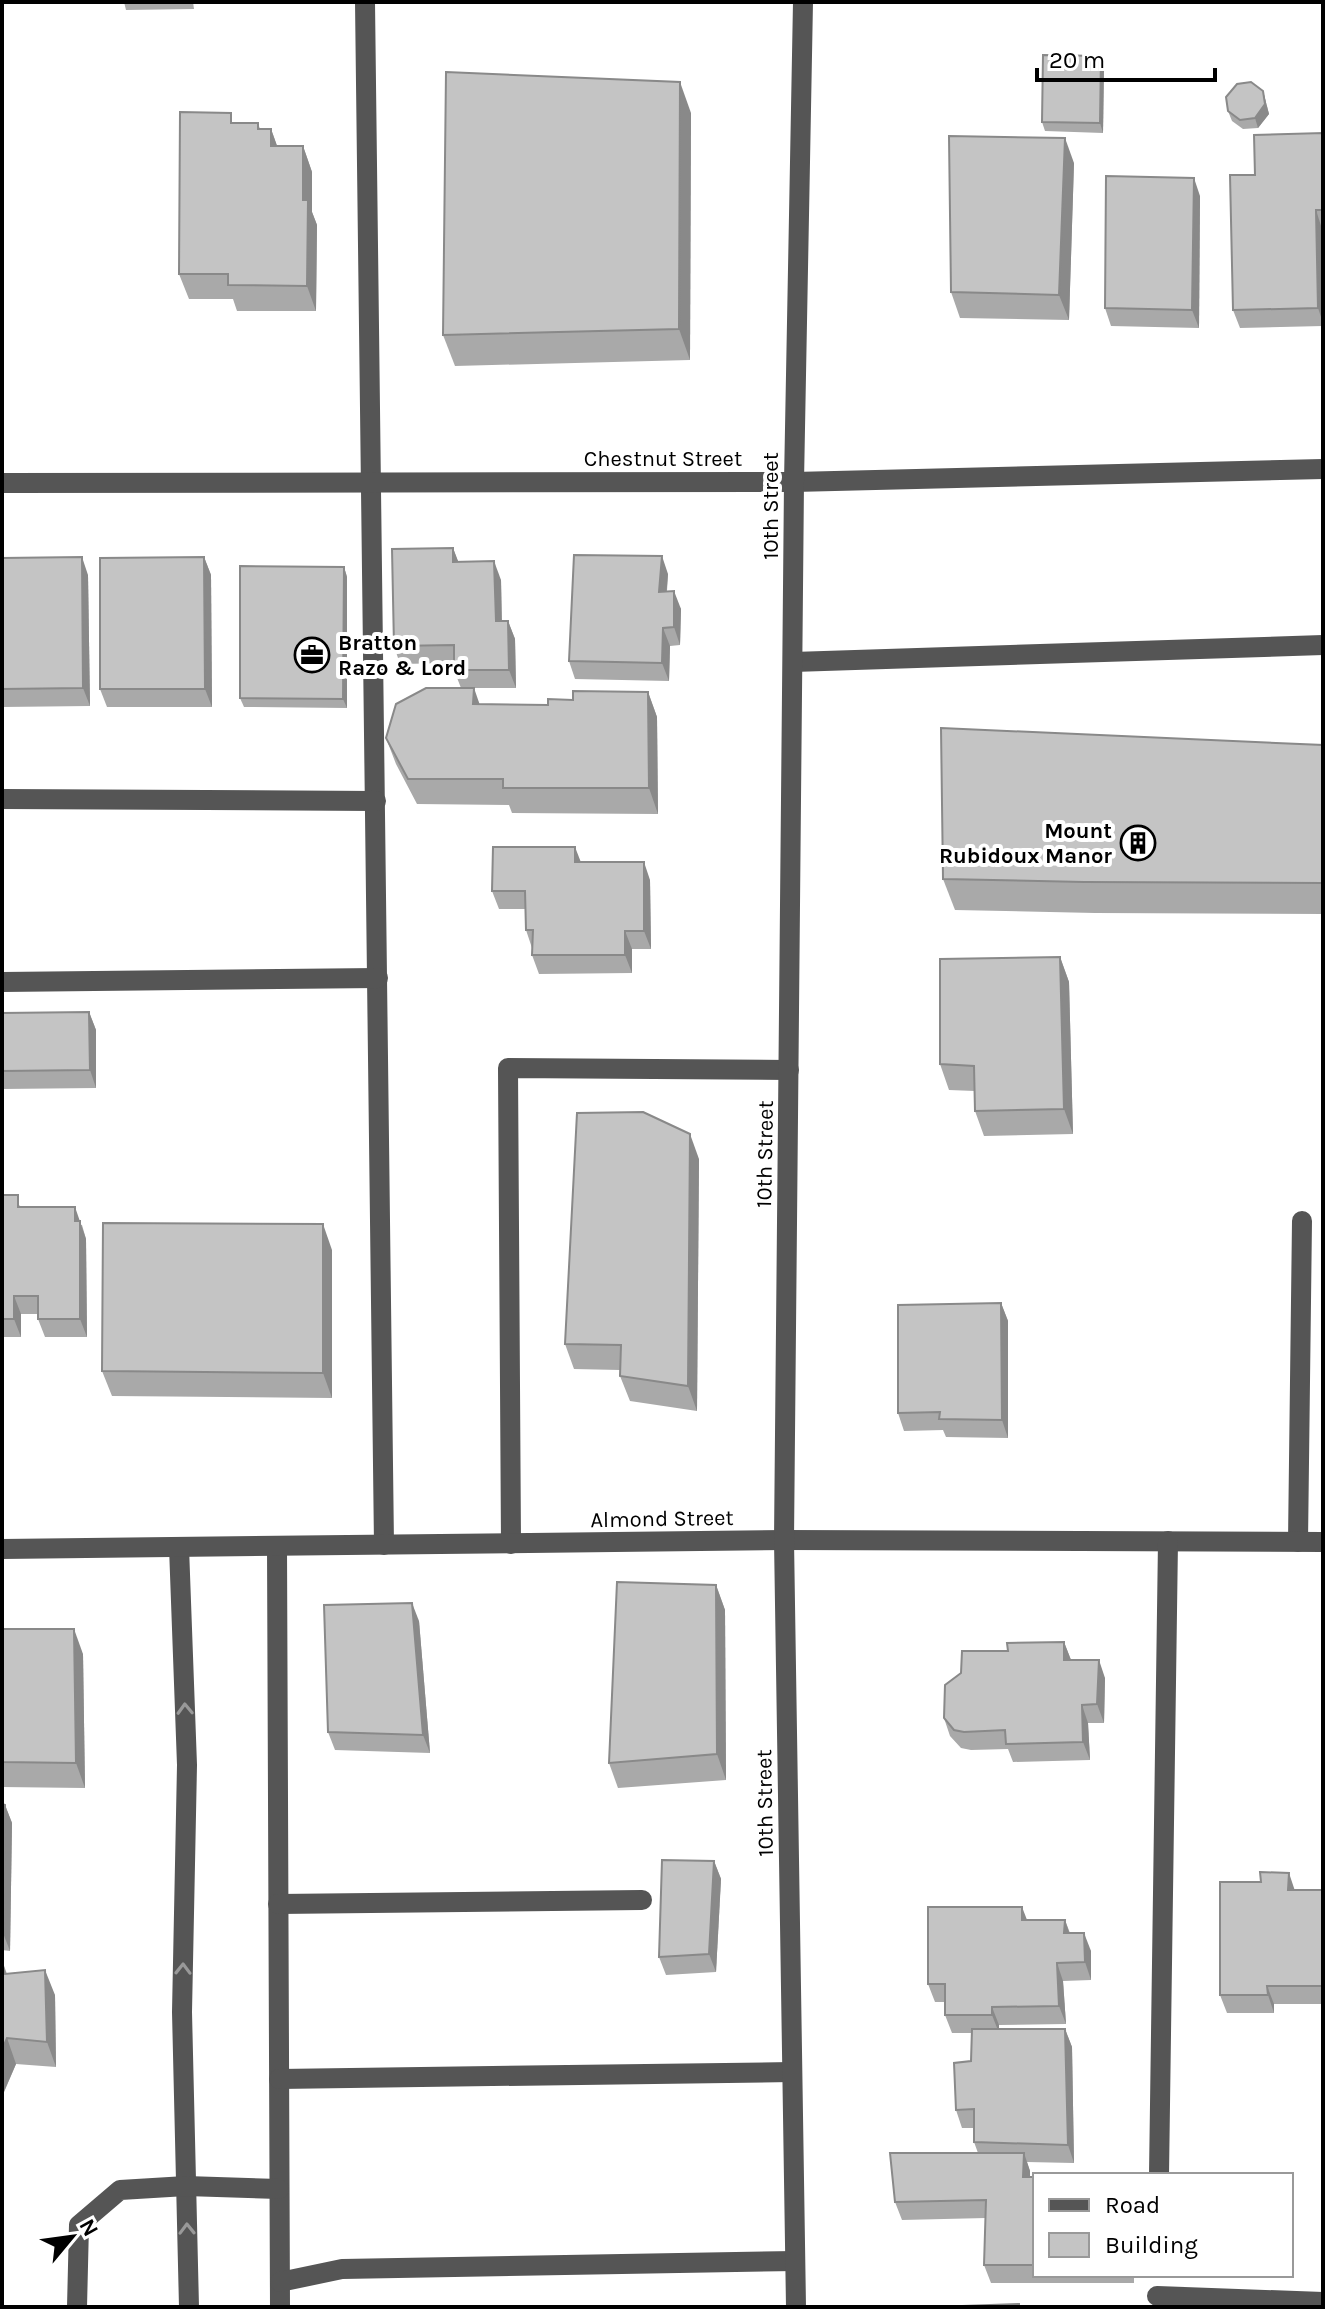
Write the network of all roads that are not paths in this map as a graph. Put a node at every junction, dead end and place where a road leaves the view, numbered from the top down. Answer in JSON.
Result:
{"nodes":[{"id":1,"x":365,"y":2,"type":"edge"},
{"id":2,"x":803,"y":2,"type":"edge"},
{"id":3,"x":1323,"y":469,"type":"edge"},
{"id":4,"x":371,"y":482,"type":"junction"},
{"id":5,"x":794,"y":482,"type":"junction"},
{"id":6,"x":2,"y":483,"type":"edge"},
{"id":7,"x":1323,"y":645,"type":"edge"},
{"id":8,"x":793,"y":662,"type":"junction"},
{"id":9,"x":2,"y":799,"type":"edge"},
{"id":10,"x":376,"y":801,"type":"junction"},
{"id":11,"x":378,"y":978,"type":"junction"},
{"id":12,"x":2,"y":982,"type":"edge"},
{"id":13,"x":789,"y":1070,"type":"junction"},
{"id":14,"x":1302,"y":1221,"type":"dead end"},
{"id":15,"x":784,"y":1540,"type":"junction"},
{"id":16,"x":1168,"y":1541,"type":"junction"},
{"id":17,"x":1298,"y":1542,"type":"junction"},
{"id":18,"x":1323,"y":1542,"type":"edge"},
{"id":19,"x":511,"y":1544,"type":"junction"},
{"id":20,"x":384,"y":1545,"type":"junction"},
{"id":21,"x":277,"y":1546,"type":"junction"},
{"id":22,"x":179,"y":1547,"type":"junction"},
{"id":23,"x":2,"y":1549,"type":"edge"},
{"id":24,"x":642,"y":1900,"type":"dead end"},
{"id":25,"x":278,"y":1904,"type":"junction"},
{"id":26,"x":792,"y":2072,"type":"junction"},
{"id":27,"x":279,"y":2079,"type":"junction"},
{"id":28,"x":1159,"y":2173,"type":"edge"},
{"id":29,"x":186,"y":2186,"type":"junction"},
{"id":30,"x":279,"y":2189,"type":"junction"},
{"id":31,"x":795,"y":2261,"type":"junction"},
{"id":32,"x":1157,"y":2277,"type":"edge"},
{"id":33,"x":280,"y":2282,"type":"junction"},
{"id":34,"x":1157,"y":2302,"type":"edge"},
{"id":35,"x":1323,"y":2302,"type":"edge"},
{"id":36,"x":77,"y":2307,"type":"edge"},
{"id":37,"x":189,"y":2307,"type":"edge"},
{"id":38,"x":280,"y":2307,"type":"edge"},
{"id":39,"x":796,"y":2307,"type":"edge"}],
"edges":[{"from":1,"to":4,"type":"street"},
{"from":2,"to":5,"type":"street","name":"10th Street"},
{"from":3,"to":5,"type":"street","name":"Chestnut Street"},
{"from":4,"to":5,"type":"street","name":"Chestnut Street"},
{"from":4,"to":6,"type":"street","name":"Chestnut Street"},
{"from":4,"to":10,"type":"street"},
{"from":5,"to":8,"type":"street","name":"10th Street"},
{"from":7,"to":8,"type":"street"},
{"from":8,"to":13,"type":"street","name":"10th Street"},
{"from":9,"to":10,"type":"street"},
{"from":10,"to":11,"type":"street"},
{"from":11,"to":12,"type":"street"},
{"from":11,"to":20,"type":"street"},
{"from":13,"to":15,"type":"street","name":"10th Street"},
{"from":13,"to":19,"type":"street"},
{"from":14,"to":17,"type":"street"},
{"from":15,"to":16,"type":"street","name":"Almond Street"},
{"from":15,"to":19,"type":"street","name":"Almond Street"},
{"from":15,"to":26,"type":"street","name":"10th Street"},
{"from":16,"to":17,"type":"street","name":"Almond Street"},
{"from":16,"to":28,"type":"street"},
{"from":17,"to":18,"type":"street","name":"Almond Street"},
{"from":19,"to":20,"type":"street","name":"Almond Street"},
{"from":20,"to":21,"type":"street","name":"Almond Street"},
{"from":21,"to":22,"type":"street","name":"Almond Street"},
{"from":21,"to":25,"type":"street"},
{"from":22,"to":23,"type":"street","name":"Almond Street"},
{"from":29,"to":22,"type":"street","one_way":true},
{"from":24,"to":25,"type":"street"},
{"from":25,"to":27,"type":"street"},
{"from":26,"to":27,"type":"street"},
{"from":26,"to":31,"type":"street","name":"10th Street"},
{"from":27,"to":30,"type":"street"},
{"from":29,"to":30,"type":"street"},
{"from":29,"to":36,"type":"street"},
{"from":37,"to":29,"type":"street","one_way":true},
{"from":30,"to":33,"type":"street"},
{"from":31,"to":33,"type":"street"},
{"from":31,"to":39,"type":"street","name":"10th Street"},
{"from":32,"to":34,"type":"street"},
{"from":33,"to":38,"type":"street"},
{"from":34,"to":35,"type":"street"}]}
